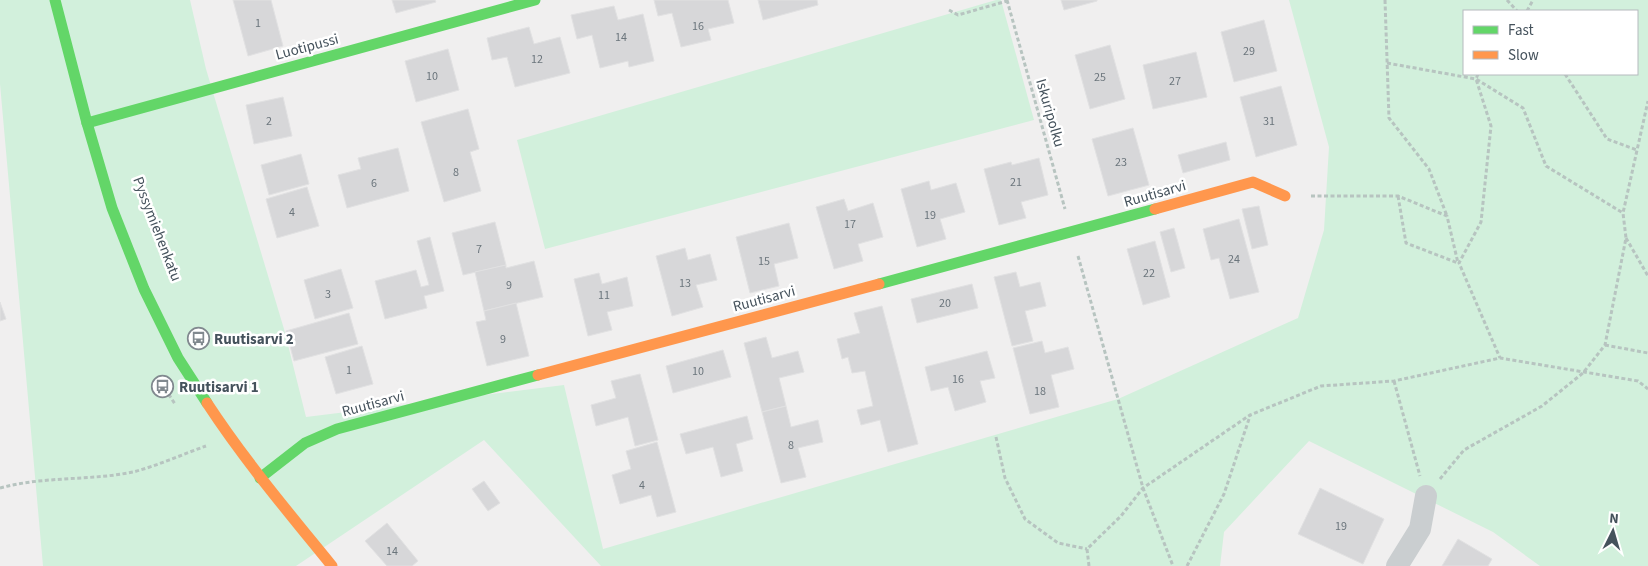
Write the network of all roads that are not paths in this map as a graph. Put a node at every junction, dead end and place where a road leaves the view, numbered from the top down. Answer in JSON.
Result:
{"nodes":[{"id":1,"x":55,"y":0,"type":"edge"},
{"id":2,"x":535,"y":0,"type":"edge"},
{"id":3,"x":87,"y":124,"type":"junction"},
{"id":4,"x":1285,"y":196,"type":"road end"},
{"id":5,"x":260,"y":478,"type":"junction"},
{"id":6,"x":1426,"y":496,"type":"road end"},
{"id":7,"x":332,"y":566,"type":"edge"},
{"id":8,"x":1397,"y":566,"type":"edge"}],
"edges":[{"from":1,"to":3,"type":"street"},
{"from":2,"to":3,"type":"street","name":"Luotipussi"},
{"from":3,"to":5,"type":"street"},
{"from":4,"to":5,"type":"street","name":"Ruutisarvi"},
{"from":5,"to":7,"type":"street"},
{"from":6,"to":8,"type":"street"}]}
